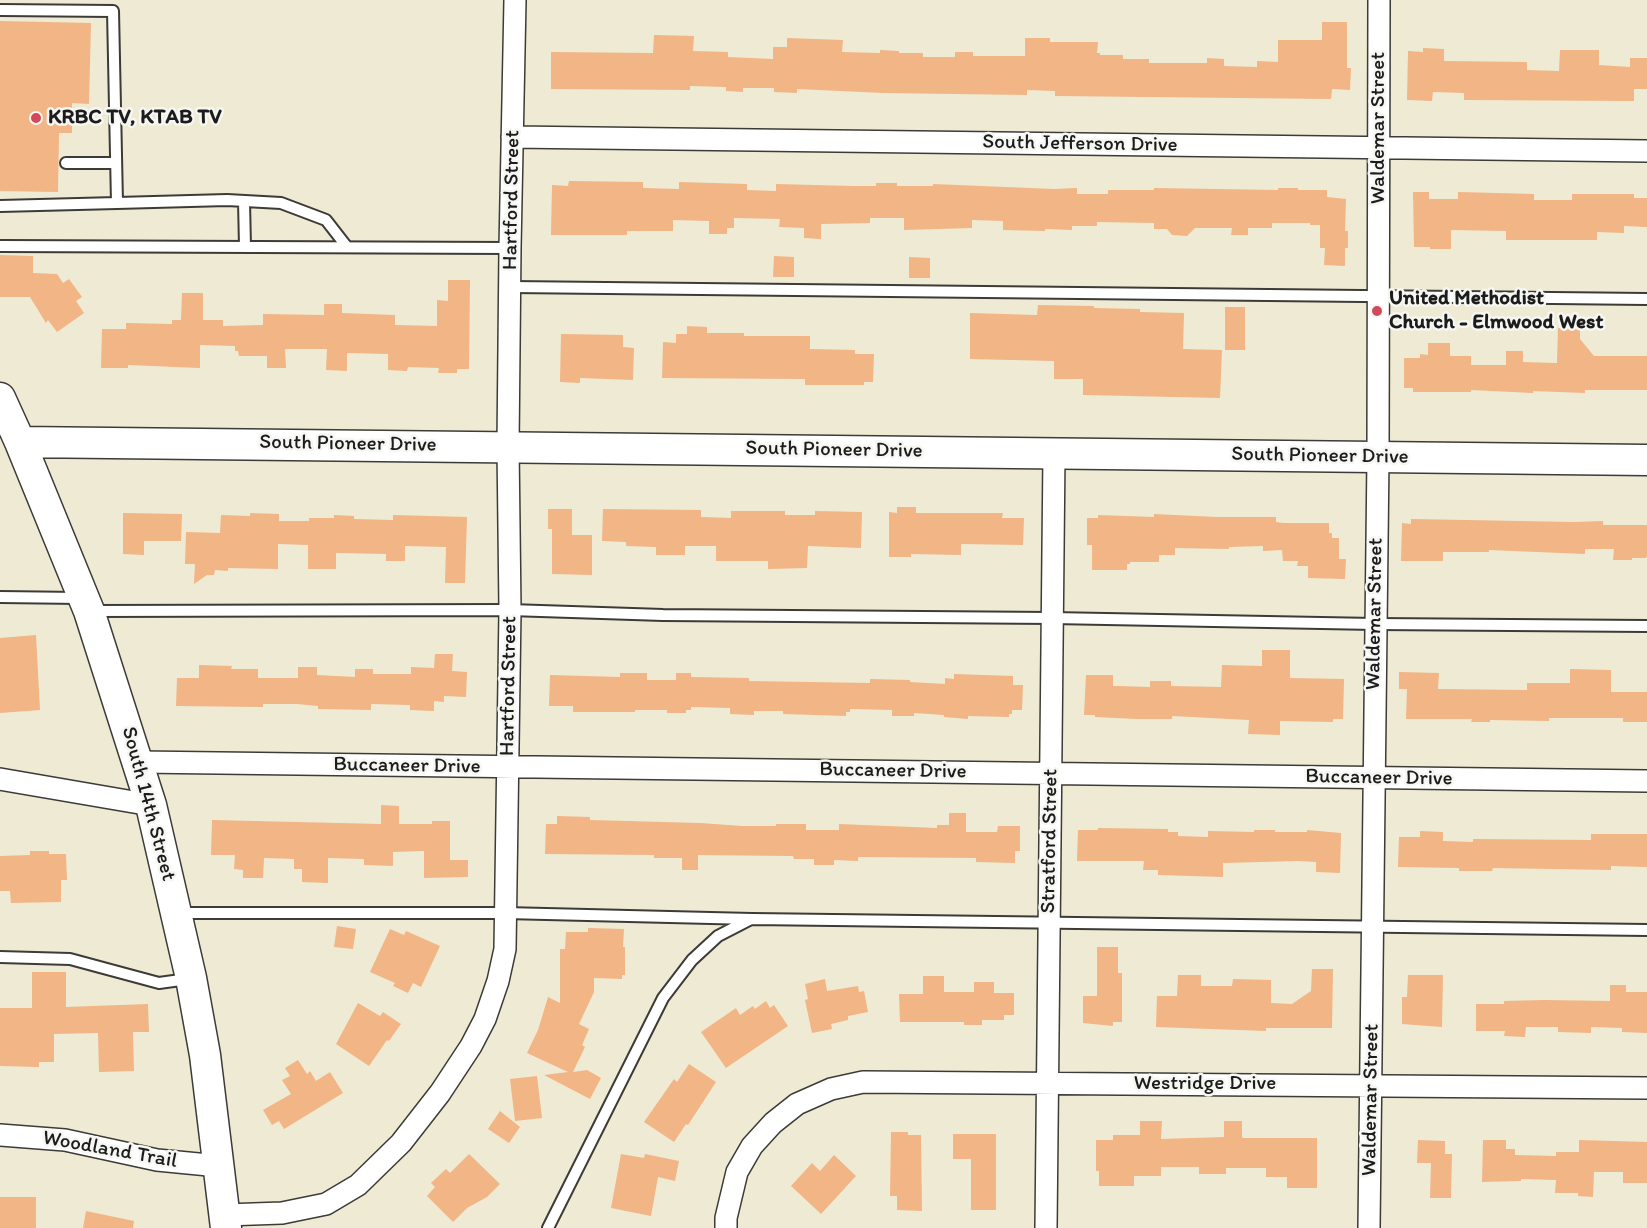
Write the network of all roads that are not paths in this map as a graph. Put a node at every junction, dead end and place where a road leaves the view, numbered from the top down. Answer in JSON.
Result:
{"nodes":[{"id":1,"x":515,"y":0,"type":"edge"},
{"id":2,"x":1379,"y":0,"type":"edge"},
{"id":3,"x":0,"y":10,"type":"edge"},
{"id":4,"x":512,"y":137,"type":"junction"},
{"id":5,"x":1379,"y":148,"type":"junction"},
{"id":6,"x":1647,"y":151,"type":"edge"},
{"id":7,"x":66,"y":163,"type":"dead end"},
{"id":8,"x":116,"y":163,"type":"junction"},
{"id":9,"x":244,"y":201,"type":"junction"},
{"id":10,"x":117,"y":202,"type":"junction"},
{"id":11,"x":0,"y":206,"type":"edge"},
{"id":12,"x":0,"y":246,"type":"edge"},
{"id":13,"x":245,"y":247,"type":"junction"},
{"id":14,"x":347,"y":247,"type":"junction"},
{"id":15,"x":510,"y":248,"type":"junction"},
{"id":16,"x":511,"y":287,"type":"junction"},
{"id":17,"x":1378,"y":296,"type":"junction"},
{"id":18,"x":1647,"y":299,"type":"edge"},
{"id":19,"x":0,"y":398,"type":"edge"},
{"id":20,"x":10,"y":440,"type":"edge"},
{"id":21,"x":508,"y":446,"type":"junction"},
{"id":22,"x":1054,"y":454,"type":"junction"},
{"id":23,"x":1378,"y":456,"type":"junction"},
{"id":24,"x":1647,"y":460,"type":"edge"},
{"id":25,"x":0,"y":597,"type":"edge"},
{"id":26,"x":86,"y":604,"type":"junction"},
{"id":27,"x":510,"y":610,"type":"junction"},
{"id":28,"x":1052,"y":618,"type":"junction"},
{"id":29,"x":1375,"y":624,"type":"junction"},
{"id":30,"x":1647,"y":626,"type":"edge"},
{"id":31,"x":139,"y":762,"type":"junction"},
{"id":32,"x":507,"y":767,"type":"junction"},
{"id":33,"x":1050,"y":773,"type":"junction"},
{"id":34,"x":1373,"y":778,"type":"junction"},
{"id":35,"x":0,"y":779,"type":"edge"},
{"id":36,"x":1647,"y":781,"type":"edge"},
{"id":37,"x":151,"y":805,"type":"junction"},
{"id":38,"x":177,"y":913,"type":"junction"},
{"id":39,"x":506,"y":913,"type":"junction"},
{"id":40,"x":752,"y":919,"type":"junction"},
{"id":41,"x":1048,"y":923,"type":"junction"},
{"id":42,"x":1372,"y":926,"type":"junction"},
{"id":43,"x":1647,"y":930,"type":"edge"},
{"id":44,"x":0,"y":957,"type":"edge"},
{"id":45,"x":191,"y":978,"type":"junction"},
{"id":46,"x":1046,"y":1084,"type":"junction"},
{"id":47,"x":1371,"y":1085,"type":"junction"},
{"id":48,"x":1647,"y":1088,"type":"edge"},
{"id":49,"x":0,"y":1135,"type":"edge"},
{"id":50,"x":219,"y":1166,"type":"junction"},
{"id":51,"x":225,"y":1221,"type":"edge"},
{"id":52,"x":548,"y":1228,"type":"edge"},
{"id":53,"x":726,"y":1228,"type":"edge"},
{"id":54,"x":1046,"y":1228,"type":"edge"},
{"id":55,"x":1369,"y":1228,"type":"edge"}],
"edges":[{"from":1,"to":4,"type":"street","name":"Hartford Street"},
{"from":2,"to":5,"type":"street","name":"Waldemar Street"},
{"from":3,"to":8,"type":"lane"},
{"from":4,"to":5,"type":"street","name":"South Jefferson Drive"},
{"from":4,"to":15,"type":"street","name":"Hartford Street"},
{"from":5,"to":6,"type":"street","name":"South Jefferson Drive"},
{"from":5,"to":17,"type":"street","name":"Waldemar Street"},
{"from":7,"to":8,"type":"lane"},
{"from":8,"to":10,"type":"lane"},
{"from":9,"to":10,"type":"lane"},
{"from":9,"to":13,"type":"lane"},
{"from":9,"to":14,"type":"lane"},
{"from":10,"to":11,"type":"lane"},
{"from":12,"to":13,"type":"lane"},
{"from":13,"to":14,"type":"lane"},
{"from":14,"to":15,"type":"lane"},
{"from":15,"to":16,"type":"street","name":"Hartford Street"},
{"from":16,"to":17,"type":"lane"},
{"from":16,"to":21,"type":"street","name":"Hartford Street"},
{"from":17,"to":18,"type":"lane"},
{"from":17,"to":23,"type":"street","name":"Waldemar Street"},
{"from":19,"to":20,"type":"street","name":"South 14th Street"},
{"from":20,"to":21,"type":"street","name":"South Pioneer Drive"},
{"from":20,"to":26,"type":"street","name":"South 14th Street"},
{"from":21,"to":22,"type":"street","name":"South Pioneer Drive"},
{"from":21,"to":27,"type":"street","name":"Hartford Street"},
{"from":22,"to":23,"type":"street","name":"South Pioneer Drive"},
{"from":22,"to":28,"type":"street","name":"Stratford Street"},
{"from":23,"to":24,"type":"street","name":"South Pioneer Drive"},
{"from":23,"to":29,"type":"street","name":"Waldemar Street"},
{"from":25,"to":26,"type":"lane"},
{"from":26,"to":27,"type":"lane"},
{"from":26,"to":31,"type":"street","name":"South 14th Street"},
{"from":27,"to":28,"type":"lane"},
{"from":27,"to":32,"type":"street","name":"Hartford Street"},
{"from":28,"to":29,"type":"lane"},
{"from":28,"to":33,"type":"street","name":"Stratford Street"},
{"from":29,"to":30,"type":"lane"},
{"from":29,"to":34,"type":"street","name":"Waldemar Street"},
{"from":31,"to":32,"type":"street","name":"Buccaneer Drive"},
{"from":31,"to":37,"type":"street","name":"South 14th Street"},
{"from":32,"to":33,"type":"street","name":"Buccaneer Drive"},
{"from":32,"to":39,"type":"street","name":"Hartford Street"},
{"from":33,"to":34,"type":"street","name":"Buccaneer Drive"},
{"from":33,"to":41,"type":"street","name":"Stratford Street"},
{"from":34,"to":36,"type":"street","name":"Buccaneer Drive"},
{"from":34,"to":42,"type":"street","name":"Waldemar Street"},
{"from":35,"to":37,"type":"street"},
{"from":37,"to":38,"type":"street","name":"South 14th Street"},
{"from":38,"to":39,"type":"lane"},
{"from":38,"to":45,"type":"street","name":"South 14th Street"},
{"from":39,"to":40,"type":"lane"},
{"from":39,"to":51,"type":"street","name":"Hartford Street"},
{"from":40,"to":41,"type":"lane"},
{"from":40,"to":52,"type":"lane"},
{"from":41,"to":42,"type":"lane"},
{"from":41,"to":46,"type":"street","name":"Stratford Street"},
{"from":42,"to":43,"type":"lane"},
{"from":42,"to":47,"type":"street","name":"Waldemar Street"},
{"from":44,"to":45,"type":"lane"},
{"from":45,"to":50,"type":"street","name":"South 14th Street"},
{"from":46,"to":47,"type":"street","name":"Westridge Drive"},
{"from":46,"to":53,"type":"street","name":"Westridge Drive"},
{"from":46,"to":54,"type":"street","name":"Stratford Street"},
{"from":47,"to":48,"type":"street","name":"Westridge Drive"},
{"from":47,"to":55,"type":"street","name":"Waldemar Street"},
{"from":49,"to":50,"type":"street","name":"Woodland Trail"},
{"from":50,"to":51,"type":"street","name":"South 14th Street"}]}
